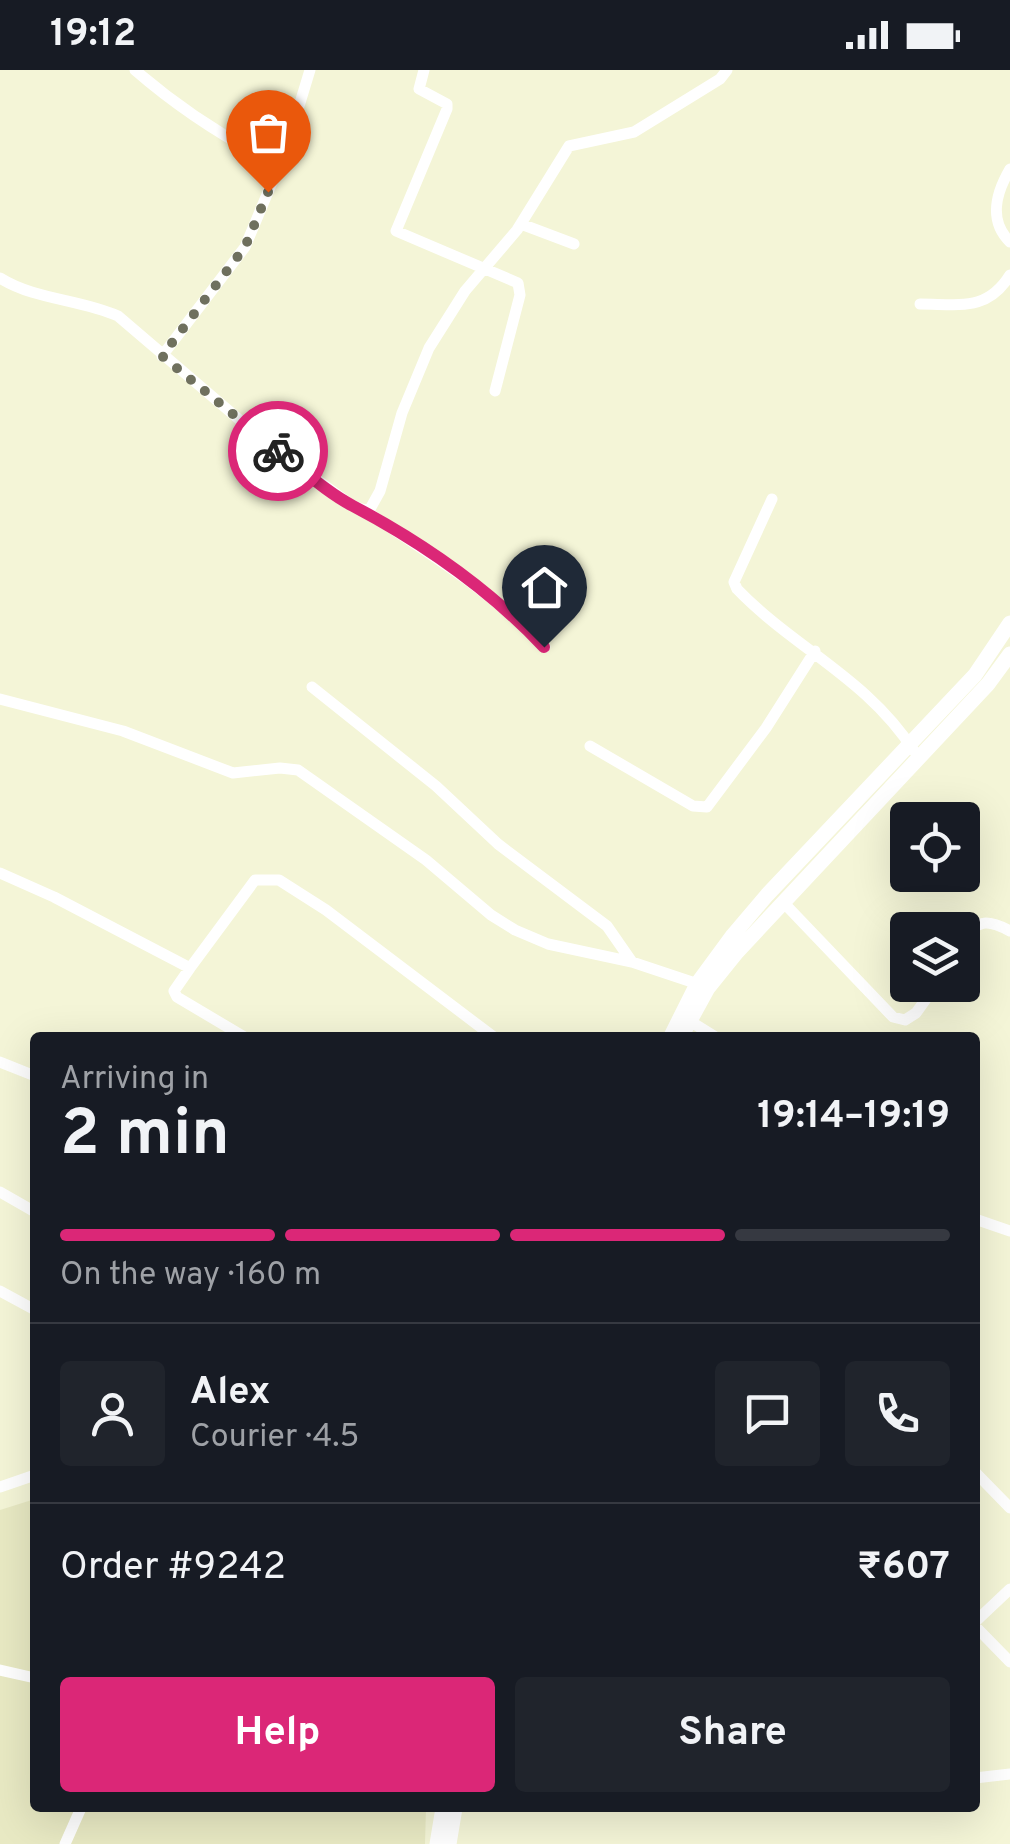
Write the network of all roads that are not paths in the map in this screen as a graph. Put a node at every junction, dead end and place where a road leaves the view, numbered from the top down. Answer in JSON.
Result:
{"nodes":[{"id":1,"x":136,"y":70,"type":"edge"},
{"id":2,"x":310,"y":70,"type":"edge"},
{"id":3,"x":424,"y":70,"type":"edge"},
{"id":4,"x":727,"y":70,"type":"edge"},
{"id":5,"x":279,"y":165,"type":"junction"},
{"id":6,"x":1010,"y":169,"type":"edge"},
{"id":7,"x":521,"y":224,"type":"junction"},
{"id":8,"x":1010,"y":242,"type":"edge"},
{"id":9,"x":574,"y":244,"type":"dead end"},
{"id":10,"x":483,"y":270,"type":"junction"},
{"id":11,"x":1010,"y":275,"type":"edge"},
{"id":12,"x":0,"y":278,"type":"edge"},
{"id":13,"x":920,"y":304,"type":"dead end"},
{"id":14,"x":162,"y":356,"type":"junction"},
{"id":15,"x":494,"y":392,"type":"dead end"},
{"id":16,"x":772,"y":499,"type":"dead end"},
{"id":17,"x":364,"y":510,"type":"junction"},
{"id":18,"x":1010,"y":623,"type":"edge"},
{"id":19,"x":544,"y":647,"type":"dead end"},
{"id":20,"x":815,"y":651,"type":"junction"},
{"id":21,"x":1005,"y":656,"type":"edge"},
{"id":22,"x":312,"y":687,"type":"dead end"},
{"id":23,"x":0,"y":699,"type":"edge"},
{"id":24,"x":590,"y":746,"type":"dead end"},
{"id":25,"x":913,"y":750,"type":"junction"},
{"id":26,"x":0,"y":873,"type":"edge"},
{"id":27,"x":782,"y":902,"type":"junction"},
{"id":28,"x":980,"y":922,"type":"edge"},
{"id":29,"x":1010,"y":931,"type":"edge"},
{"id":30,"x":632,"y":962,"type":"junction"},
{"id":31,"x":190,"y":968,"type":"junction"},
{"id":32,"x":702,"y":986,"type":"junction"},
{"id":33,"x":924,"y":1002,"type":"edge"},
{"id":34,"x":685,"y":1018,"type":"junction"},
{"id":35,"x":235,"y":1032,"type":"edge"},
{"id":36,"x":487,"y":1032,"type":"edge"},
{"id":37,"x":674,"y":1032,"type":"edge"},
{"id":38,"x":682,"y":1032,"type":"edge"},
{"id":39,"x":707,"y":1032,"type":"edge"},
{"id":40,"x":0,"y":1062,"type":"edge"},
{"id":41,"x":30,"y":1074,"type":"edge"},
{"id":42,"x":0,"y":1192,"type":"edge"},
{"id":43,"x":30,"y":1209,"type":"edge"},
{"id":44,"x":980,"y":1221,"type":"edge"},
{"id":45,"x":1010,"y":1231,"type":"edge"},
{"id":46,"x":0,"y":1291,"type":"edge"},
{"id":47,"x":30,"y":1307,"type":"edge"},
{"id":48,"x":30,"y":1477,"type":"edge"},
{"id":49,"x":980,"y":1477,"type":"edge"},
{"id":50,"x":0,"y":1487,"type":"edge"},
{"id":51,"x":1010,"y":1508,"type":"edge"},
{"id":52,"x":1010,"y":1589,"type":"edge"},
{"id":53,"x":980,"y":1619,"type":"edge"},
{"id":54,"x":980,"y":1629,"type":"edge"},
{"id":55,"x":1010,"y":1662,"type":"edge"},
{"id":56,"x":0,"y":1670,"type":"edge"},
{"id":57,"x":30,"y":1677,"type":"edge"},
{"id":58,"x":1010,"y":1774,"type":"edge"},
{"id":59,"x":980,"y":1777,"type":"edge"},
{"id":60,"x":79,"y":1812,"type":"edge"},
{"id":61,"x":442,"y":1812,"type":"edge"},
{"id":62,"x":454,"y":1812,"type":"edge"},
{"id":63,"x":64,"y":1844,"type":"edge"},
{"id":64,"x":437,"y":1844,"type":"edge"},
{"id":65,"x":449,"y":1844,"type":"edge"}],
"edges":[{"from":1,"to":5,"type":"street"},
{"from":2,"to":5,"type":"street"},
{"from":3,"to":10,"type":"street"},
{"from":4,"to":7,"type":"street"},
{"from":5,"to":14,"type":"street"},
{"from":6,"to":8,"type":"street"},
{"from":7,"to":9,"type":"street"},
{"from":7,"to":10,"type":"street"},
{"from":10,"to":15,"type":"street"},
{"from":10,"to":17,"type":"street"},
{"from":11,"to":13,"type":"street"},
{"from":12,"to":14,"type":"street"},
{"from":14,"to":17,"type":"street"},
{"from":16,"to":20,"type":"street"},
{"from":17,"to":19,"type":"street"},
{"from":18,"to":21,"type":"street"},
{"from":20,"to":24,"type":"street"},
{"from":20,"to":25,"type":"street"},
{"from":21,"to":25,"type":"street"},
{"from":22,"to":30,"type":"street"},
{"from":23,"to":30,"type":"street"},
{"from":25,"to":27,"type":"street"},
{"from":25,"to":32,"type":"street"},
{"from":26,"to":31,"type":"street"},
{"from":27,"to":32,"type":"street"},
{"from":27,"to":33,"type":"street"},
{"from":28,"to":29,"type":"street"},
{"from":30,"to":32,"type":"street"},
{"from":31,"to":35,"type":"street"},
{"from":31,"to":36,"type":"street"},
{"from":32,"to":34,"type":"street"},
{"from":34,"to":37,"type":"street"},
{"from":34,"to":38,"type":"street"},
{"from":34,"to":39,"type":"street"},
{"from":40,"to":41,"type":"street"},
{"from":42,"to":43,"type":"street"},
{"from":44,"to":45,"type":"street"},
{"from":46,"to":47,"type":"street"},
{"from":48,"to":50,"type":"street"},
{"from":49,"to":51,"type":"street"},
{"from":52,"to":53,"type":"street"},
{"from":54,"to":55,"type":"street"},
{"from":56,"to":57,"type":"street"},
{"from":58,"to":59,"type":"street"},
{"from":60,"to":63,"type":"street"},
{"from":61,"to":64,"type":"street"},
{"from":62,"to":65,"type":"street"}]}
